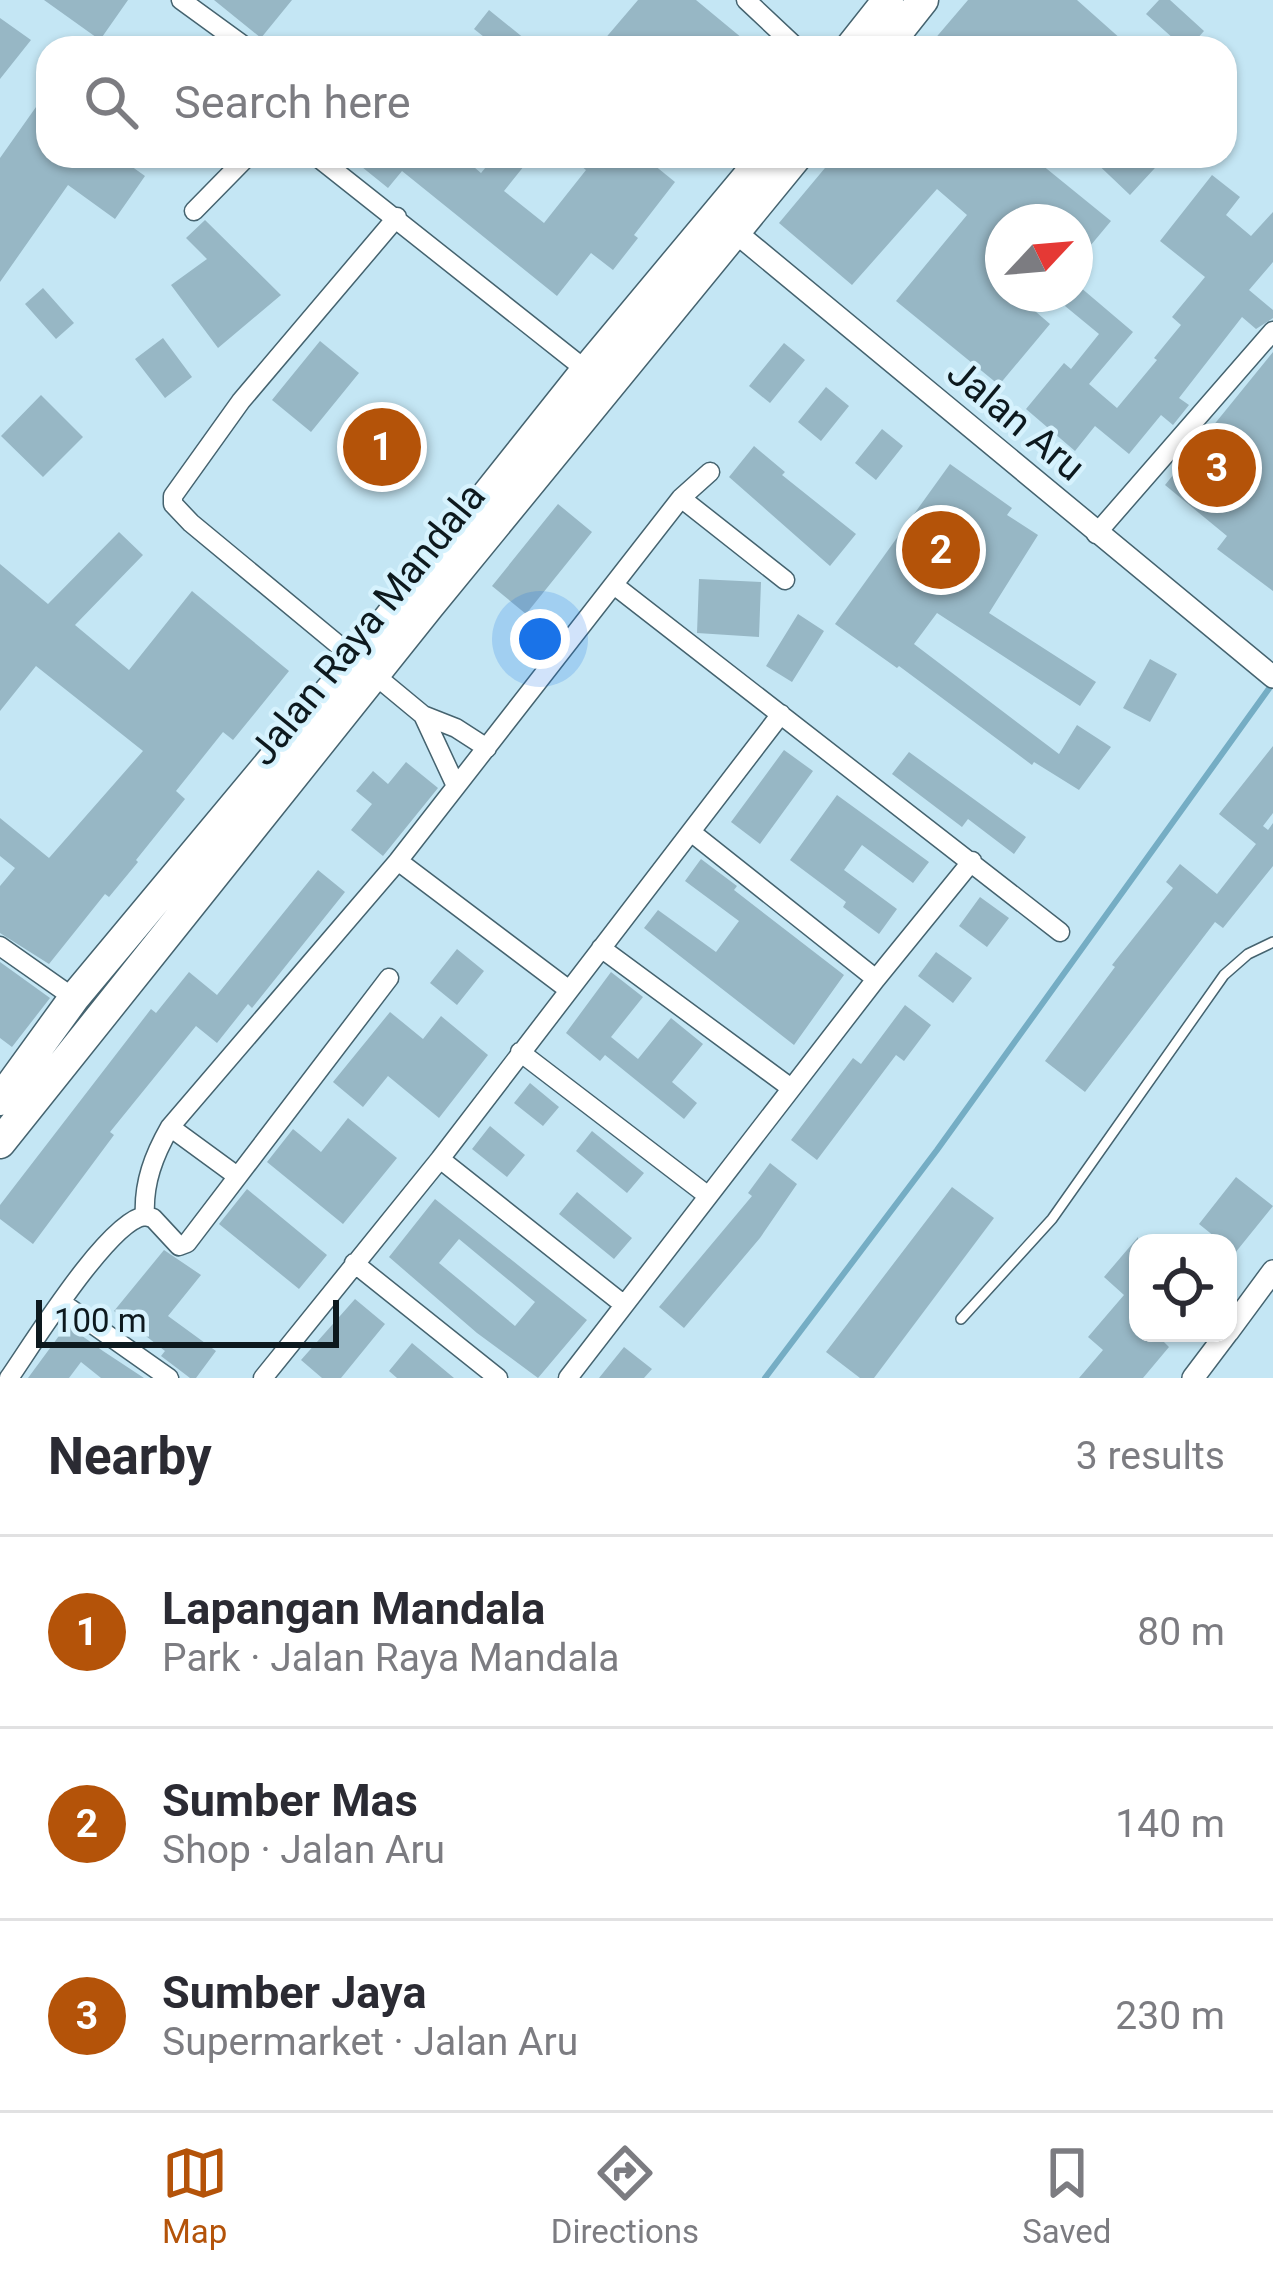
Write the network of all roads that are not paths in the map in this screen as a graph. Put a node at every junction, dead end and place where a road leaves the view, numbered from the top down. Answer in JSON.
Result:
{"nodes":[{"id":1,"x":181,"y":0,"type":"edge"},
{"id":2,"x":746,"y":0,"type":"edge"},
{"id":3,"x":889,"y":0,"type":"edge"},
{"id":4,"x":923,"y":0,"type":"edge"},
{"id":5,"x":230,"y":36,"type":"edge"},
{"id":6,"x":784,"y":36,"type":"edge"},
{"id":7,"x":860,"y":36,"type":"edge"},
{"id":8,"x":894,"y":36,"type":"edge"},
{"id":9,"x":236,"y":168,"type":"edge"},
{"id":10,"x":332,"y":168,"type":"edge"},
{"id":11,"x":758,"y":168,"type":"edge"},
{"id":12,"x":784,"y":168,"type":"edge"},
{"id":13,"x":194,"y":211,"type":"dead end"},
{"id":14,"x":397,"y":217,"type":"junction"},
{"id":15,"x":726,"y":224,"type":"junction"},
{"id":16,"x":1273,"y":331,"type":"edge"},
{"id":17,"x":586,"y":370,"type":"junction"},
{"id":18,"x":710,"y":472,"type":"dead end"},
{"id":19,"x":681,"y":498,"type":"junction"},
{"id":20,"x":1096,"y":534,"type":"junction"},
{"id":21,"x":785,"y":580,"type":"dead end"},
{"id":22,"x":614,"y":585,"type":"junction"},
{"id":23,"x":364,"y":668,"type":"junction"},
{"id":24,"x":1263,"y":670,"type":"edge"},
{"id":25,"x":781,"y":714,"type":"junction"},
{"id":26,"x":423,"y":716,"type":"junction"},
{"id":27,"x":487,"y":748,"type":"junction"},
{"id":28,"x":456,"y":786,"type":"junction"},
{"id":29,"x":691,"y":832,"type":"junction"},
{"id":30,"x":398,"y":861,"type":"junction"},
{"id":31,"x":972,"y":861,"type":"junction"},
{"id":32,"x":179,"y":897,"type":"junction"},
{"id":33,"x":1060,"y":932,"type":"dead end"},
{"id":34,"x":1273,"y":941,"type":"edge"},
{"id":35,"x":0,"y":946,"type":"edge"},
{"id":36,"x":601,"y":948,"type":"junction"},
{"id":37,"x":388,"y":978,"type":"dead end"},
{"id":38,"x":876,"y":979,"type":"junction"},
{"id":39,"x":569,"y":990,"type":"junction"},
{"id":40,"x":74,"y":998,"type":"junction"},
{"id":41,"x":520,"y":1052,"type":"junction"},
{"id":42,"x":791,"y":1088,"type":"junction"},
{"id":43,"x":0,"y":1100,"type":"edge"},
{"id":44,"x":170,"y":1126,"type":"junction"},
{"id":45,"x":0,"y":1143,"type":"edge"},
{"id":46,"x":440,"y":1160,"type":"junction"},
{"id":47,"x":237,"y":1176,"type":"junction"},
{"id":48,"x":707,"y":1195,"type":"junction"},
{"id":49,"x":145,"y":1216,"type":"junction"},
{"id":50,"x":354,"y":1263,"type":"junction"},
{"id":51,"x":1273,"y":1271,"type":"edge"},
{"id":52,"x":61,"y":1302,"type":"junction"},
{"id":53,"x":622,"y":1304,"type":"junction"},
{"id":54,"x":961,"y":1319,"type":"dead end"},
{"id":55,"x":1237,"y":1319,"type":"edge"},
{"id":56,"x":1220,"y":1342,"type":"edge"},
{"id":57,"x":270,"y":1375,"type":"edge"},
{"id":58,"x":9,"y":1378,"type":"edge"},
{"id":59,"x":169,"y":1378,"type":"edge"},
{"id":60,"x":498,"y":1378,"type":"edge"},
{"id":61,"x":568,"y":1378,"type":"edge"},
{"id":62,"x":1193,"y":1378,"type":"edge"}],
"edges":[{"from":1,"to":5,"type":"street"},
{"from":2,"to":6,"type":"street"},
{"from":3,"to":7,"type":"highway"},
{"from":4,"to":8,"type":"highway"},
{"from":9,"to":13,"type":"street"},
{"from":10,"to":14,"type":"street"},
{"from":11,"to":15,"type":"highway","name":"Jalan Raya Mandala"},
{"from":12,"to":15,"type":"highway","name":"Jalan Raya Mandala"},
{"from":14,"to":17,"type":"street"},
{"from":14,"to":23,"type":"street"},
{"from":15,"to":17,"type":"highway","name":"Jalan Raya Mandala"},
{"from":15,"to":20,"type":"street","name":"Jalan Aru"},
{"from":15,"to":23,"type":"highway","name":"Jalan Raya Mandala"},
{"from":16,"to":20,"type":"street"},
{"from":17,"to":23,"type":"highway","name":"Jalan Raya Mandala"},
{"from":18,"to":19,"type":"street"},
{"from":19,"to":21,"type":"street"},
{"from":19,"to":22,"type":"street"},
{"from":20,"to":24,"type":"street","name":"Jalan Aru"},
{"from":22,"to":25,"type":"street"},
{"from":22,"to":27,"type":"street"},
{"from":23,"to":26,"type":"street"},
{"from":23,"to":32,"type":"highway","name":"Jalan Raya Mandala"},
{"from":25,"to":29,"type":"street"},
{"from":25,"to":31,"type":"street"},
{"from":26,"to":27,"type":"street"},
{"from":26,"to":28,"type":"street"},
{"from":27,"to":28,"type":"street"},
{"from":28,"to":30,"type":"street"},
{"from":29,"to":36,"type":"street"},
{"from":29,"to":38,"type":"street"},
{"from":30,"to":39,"type":"street"},
{"from":30,"to":44,"type":"street"},
{"from":31,"to":33,"type":"street"},
{"from":31,"to":38,"type":"street"},
{"from":32,"to":40,"type":"highway","name":"Jalan Raya Mandala"},
{"from":32,"to":45,"type":"highway","name":"Jalan Raya Mandala"},
{"from":34,"to":54,"type":"lane"},
{"from":35,"to":40,"type":"street"},
{"from":36,"to":39,"type":"street"},
{"from":36,"to":42,"type":"street"},
{"from":37,"to":47,"type":"street"},
{"from":38,"to":42,"type":"street"},
{"from":39,"to":41,"type":"street"},
{"from":40,"to":43,"type":"highway","name":"Jalan Raya Mandala"},
{"from":41,"to":46,"type":"street"},
{"from":41,"to":48,"type":"street"},
{"from":42,"to":48,"type":"street"},
{"from":44,"to":47,"type":"street"},
{"from":44,"to":49,"type":"street"},
{"from":46,"to":50,"type":"street"},
{"from":46,"to":53,"type":"street"},
{"from":47,"to":49,"type":"street"},
{"from":48,"to":53,"type":"street"},
{"from":49,"to":52,"type":"street"},
{"from":50,"to":57,"type":"street"},
{"from":50,"to":60,"type":"street"},
{"from":51,"to":55,"type":"street"},
{"from":52,"to":58,"type":"street"},
{"from":52,"to":59,"type":"street"},
{"from":53,"to":61,"type":"street"},
{"from":56,"to":62,"type":"street"}]}
